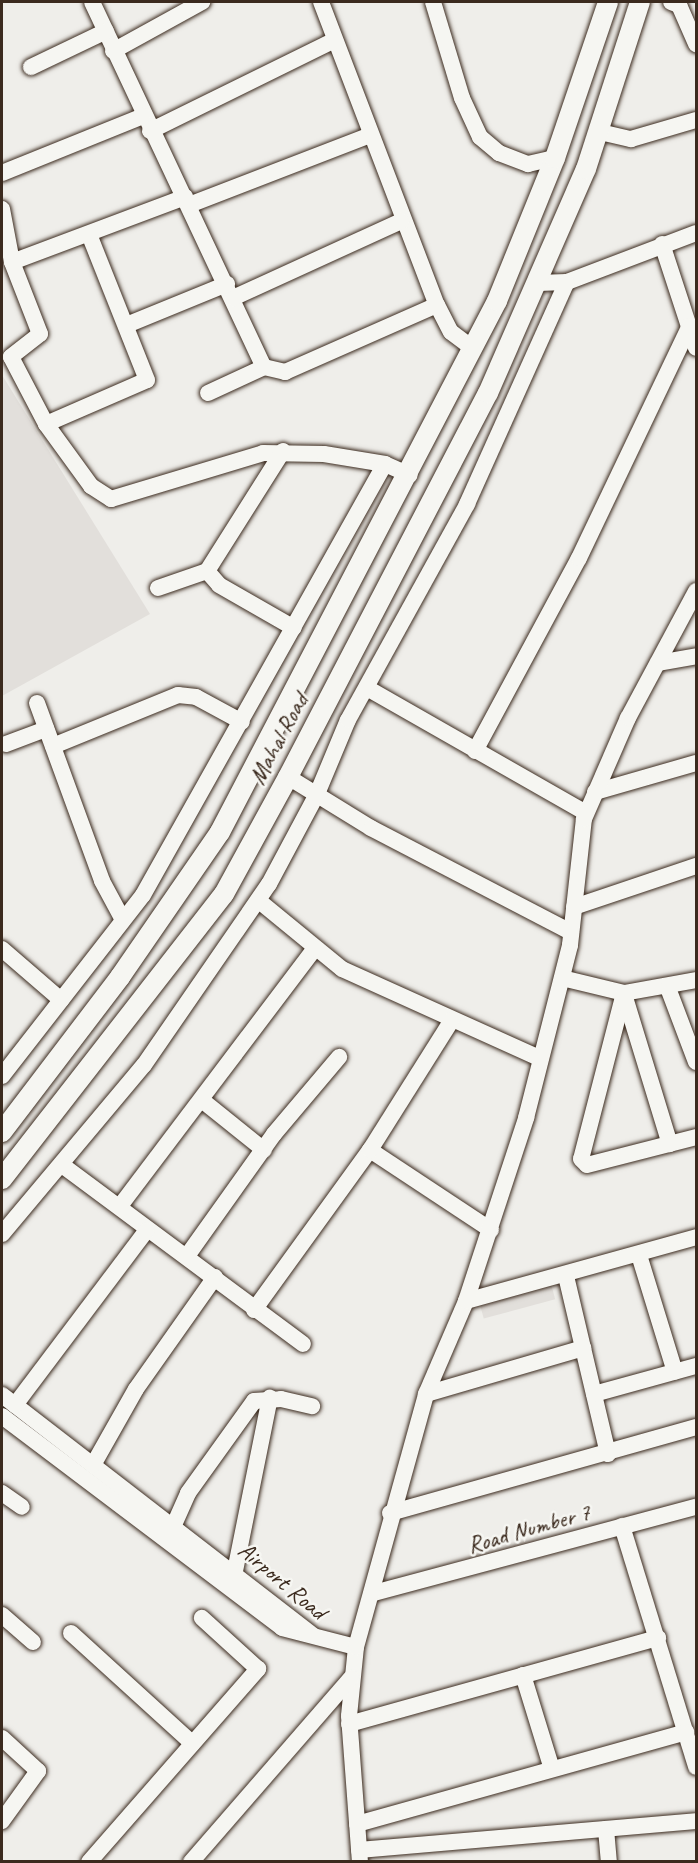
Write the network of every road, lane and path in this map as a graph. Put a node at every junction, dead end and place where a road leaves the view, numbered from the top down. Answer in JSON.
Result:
{"nodes":[{"id":1,"x":92,"y":2,"type":"edge"},
{"id":2,"x":202,"y":2,"type":"edge"},
{"id":3,"x":321,"y":2,"type":"edge"},
{"id":4,"x":433,"y":2,"type":"edge"},
{"id":5,"x":608,"y":2,"type":"edge"},
{"id":6,"x":640,"y":2,"type":"edge"},
{"id":7,"x":671,"y":2,"type":"edge"},
{"id":8,"x":106,"y":32,"type":"junction"},
{"id":9,"x":333,"y":41,"type":"junction"},
{"id":10,"x":696,"y":44,"type":"edge"},
{"id":11,"x":113,"y":51,"type":"junction"},
{"id":12,"x":31,"y":67,"type":"dead end"},
{"id":13,"x":696,"y":120,"type":"edge"},
{"id":14,"x":147,"y":123,"type":"junction"},
{"id":15,"x":600,"y":132,"type":"junction"},
{"id":16,"x":368,"y":136,"type":"junction"},
{"id":17,"x":555,"y":159,"type":"junction"},
{"id":18,"x":2,"y":174,"type":"edge"},
{"id":19,"x":187,"y":201,"type":"junction"},
{"id":20,"x":2,"y":209,"type":"edge"},
{"id":21,"x":401,"y":221,"type":"junction"},
{"id":22,"x":696,"y":232,"type":"edge"},
{"id":23,"x":89,"y":234,"type":"junction"},
{"id":24,"x":662,"y":244,"type":"junction"},
{"id":25,"x":12,"y":262,"type":"junction"},
{"id":26,"x":567,"y":282,"type":"junction"},
{"id":27,"x":538,"y":283,"type":"junction"},
{"id":28,"x":230,"y":291,"type":"junction"},
{"id":29,"x":437,"y":305,"type":"junction"},
{"id":30,"x":129,"y":324,"type":"junction"},
{"id":31,"x":689,"y":327,"type":"junction"},
{"id":32,"x":472,"y":348,"type":"junction"},
{"id":33,"x":696,"y":348,"type":"edge"},
{"id":34,"x":264,"y":367,"type":"junction"},
{"id":35,"x":208,"y":393,"type":"dead end"},
{"id":36,"x":46,"y":424,"type":"junction"},
{"id":37,"x":283,"y":451,"type":"junction"},
{"id":38,"x":385,"y":464,"type":"junction"},
{"id":39,"x":410,"y":475,"type":"junction"},
{"id":40,"x":207,"y":571,"type":"junction"},
{"id":41,"x":158,"y":588,"type":"dead end"},
{"id":42,"x":696,"y":591,"type":"edge"},
{"id":43,"x":294,"y":628,"type":"junction"},
{"id":44,"x":696,"y":656,"type":"edge"},
{"id":45,"x":658,"y":663,"type":"junction"},
{"id":46,"x":367,"y":688,"type":"junction"},
{"id":47,"x":37,"y":703,"type":"dead end"},
{"id":48,"x":242,"y":722,"type":"junction"},
{"id":49,"x":46,"y":729,"type":"junction"},
{"id":50,"x":6,"y":744,"type":"dead end"},
{"id":51,"x":53,"y":746,"type":"junction"},
{"id":52,"x":476,"y":751,"type":"junction"},
{"id":53,"x":696,"y":763,"type":"edge"},
{"id":54,"x":288,"y":777,"type":"junction"},
{"id":55,"x":595,"y":792,"type":"junction"},
{"id":56,"x":317,"y":794,"type":"junction"},
{"id":57,"x":586,"y":813,"type":"junction"},
{"id":58,"x":696,"y":866,"type":"edge"},
{"id":59,"x":259,"y":901,"type":"junction"},
{"id":60,"x":574,"y":907,"type":"junction"},
{"id":61,"x":123,"y":920,"type":"junction"},
{"id":62,"x":571,"y":932,"type":"junction"},
{"id":63,"x":315,"y":948,"type":"junction"},
{"id":64,"x":2,"y":949,"type":"edge"},
{"id":65,"x":562,"y":978,"type":"junction"},
{"id":66,"x":696,"y":980,"type":"edge"},
{"id":67,"x":668,"y":988,"type":"junction"},
{"id":68,"x":624,"y":993,"type":"junction"},
{"id":69,"x":61,"y":1000,"type":"junction"},
{"id":70,"x":452,"y":1020,"type":"junction"},
{"id":71,"x":339,"y":1057,"type":"dead end"},
{"id":72,"x":539,"y":1058,"type":"junction"},
{"id":73,"x":696,"y":1062,"type":"edge"},
{"id":74,"x":2,"y":1076,"type":"edge"},
{"id":75,"x":202,"y":1101,"type":"junction"},
{"id":76,"x":2,"y":1132,"type":"edge"},
{"id":77,"x":696,"y":1137,"type":"edge"},
{"id":78,"x":670,"y":1144,"type":"junction"},
{"id":79,"x":264,"y":1150,"type":"junction"},
{"id":80,"x":370,"y":1150,"type":"junction"},
{"id":81,"x":62,"y":1165,"type":"junction"},
{"id":82,"x":2,"y":1179,"type":"edge"},
{"id":83,"x":120,"y":1206,"type":"junction"},
{"id":84,"x":491,"y":1230,"type":"junction"},
{"id":85,"x":146,"y":1231,"type":"junction"},
{"id":86,"x":2,"y":1234,"type":"edge"},
{"id":87,"x":696,"y":1237,"type":"edge"},
{"id":88,"x":639,"y":1254,"type":"junction"},
{"id":89,"x":187,"y":1256,"type":"junction"},
{"id":90,"x":566,"y":1276,"type":"junction"},
{"id":91,"x":215,"y":1277,"type":"junction"},
{"id":92,"x":466,"y":1301,"type":"junction"},
{"id":93,"x":254,"y":1310,"type":"junction"},
{"id":94,"x":303,"y":1344,"type":"dead end"},
{"id":95,"x":583,"y":1348,"type":"junction"},
{"id":96,"x":696,"y":1366,"type":"edge"},
{"id":97,"x":675,"y":1372,"type":"junction"},
{"id":98,"x":426,"y":1394,"type":"junction"},
{"id":99,"x":594,"y":1394,"type":"junction"},
{"id":100,"x":270,"y":1398,"type":"junction"},
{"id":101,"x":8,"y":1400,"type":"edge"},
{"id":102,"x":312,"y":1406,"type":"dead end"},
{"id":103,"x":2,"y":1416,"type":"edge"},
{"id":104,"x":696,"y":1426,"type":"edge"},
{"id":105,"x":608,"y":1454,"type":"junction"},
{"id":106,"x":93,"y":1465,"type":"junction"},
{"id":107,"x":2,"y":1492,"type":"edge"},
{"id":108,"x":22,"y":1507,"type":"dead end"},
{"id":109,"x":696,"y":1507,"type":"edge"},
{"id":110,"x":390,"y":1513,"type":"junction"},
{"id":111,"x":622,"y":1526,"type":"junction"},
{"id":112,"x":173,"y":1527,"type":"junction"},
{"id":113,"x":235,"y":1571,"type":"junction"},
{"id":114,"x":374,"y":1593,"type":"junction"},
{"id":115,"x":2,"y":1615,"type":"edge"},
{"id":116,"x":202,"y":1618,"type":"dead end"},
{"id":117,"x":71,"y":1633,"type":"dead end"},
{"id":118,"x":658,"y":1638,"type":"junction"},
{"id":119,"x":318,"y":1640,"type":"junction"},
{"id":120,"x":33,"y":1642,"type":"dead end"},
{"id":121,"x":356,"y":1647,"type":"junction"},
{"id":122,"x":523,"y":1675,"type":"junction"},
{"id":123,"x":351,"y":1678,"type":"junction"},
{"id":124,"x":349,"y":1724,"type":"junction"},
{"id":125,"x":686,"y":1732,"type":"junction"},
{"id":126,"x":2,"y":1738,"type":"edge"},
{"id":127,"x":192,"y":1743,"type":"junction"},
{"id":128,"x":696,"y":1767,"type":"edge"},
{"id":129,"x":552,"y":1769,"type":"junction"},
{"id":130,"x":2,"y":1821,"type":"edge"},
{"id":131,"x":696,"y":1821,"type":"edge"},
{"id":132,"x":357,"y":1824,"type":"junction"},
{"id":133,"x":606,"y":1829,"type":"junction"},
{"id":134,"x":360,"y":1856,"type":"edge"},
{"id":135,"x":89,"y":1862,"type":"edge"},
{"id":136,"x":191,"y":1862,"type":"edge"},
{"id":137,"x":609,"y":1862,"type":"edge"}],
"edges":[{"from":1,"to":8,"type":"street"},
{"from":2,"to":11,"type":"street"},
{"from":3,"to":9,"type":"street"},
{"from":4,"to":17,"type":"street"},
{"from":5,"to":17,"type":"main road","name":"Mahal Road"},
{"from":6,"to":15,"type":"main road","name":"Mahal Road"},
{"from":7,"to":10,"type":"street"},
{"from":8,"to":11,"type":"street"},
{"from":8,"to":12,"type":"street"},
{"from":9,"to":14,"type":"street"},
{"from":9,"to":16,"type":"street"},
{"from":11,"to":14,"type":"street"},
{"from":13,"to":15,"type":"street"},
{"from":14,"to":18,"type":"street"},
{"from":14,"to":19,"type":"street"},
{"from":15,"to":27,"type":"main road","name":"Mahal Road"},
{"from":16,"to":19,"type":"street"},
{"from":16,"to":21,"type":"street"},
{"from":17,"to":32,"type":"main road","name":"Mahal Road"},
{"from":19,"to":23,"type":"street"},
{"from":19,"to":28,"type":"street"},
{"from":20,"to":25,"type":"street"},
{"from":21,"to":28,"type":"street"},
{"from":21,"to":29,"type":"street"},
{"from":22,"to":24,"type":"street"},
{"from":23,"to":25,"type":"street"},
{"from":23,"to":30,"type":"street"},
{"from":24,"to":26,"type":"street"},
{"from":24,"to":31,"type":"street"},
{"from":25,"to":36,"type":"street"},
{"from":26,"to":27,"type":"street"},
{"from":26,"to":46,"type":"street"},
{"from":27,"to":54,"type":"main road","name":"Mahal Road"},
{"from":28,"to":30,"type":"street"},
{"from":28,"to":34,"type":"street"},
{"from":29,"to":32,"type":"street"},
{"from":29,"to":34,"type":"street"},
{"from":30,"to":36,"type":"street"},
{"from":31,"to":33,"type":"street"},
{"from":31,"to":52,"type":"street"},
{"from":32,"to":39,"type":"main road","name":"Mahal Road"},
{"from":34,"to":35,"type":"street"},
{"from":36,"to":37,"type":"street"},
{"from":37,"to":38,"type":"street"},
{"from":37,"to":40,"type":"street"},
{"from":38,"to":39,"type":"street"},
{"from":38,"to":43,"type":"street"},
{"from":39,"to":76,"type":"main road","name":"Mahal Road"},
{"from":40,"to":41,"type":"street"},
{"from":40,"to":43,"type":"street"},
{"from":42,"to":45,"type":"street"},
{"from":43,"to":48,"type":"street"},
{"from":44,"to":45,"type":"street"},
{"from":45,"to":55,"type":"street"},
{"from":46,"to":52,"type":"street"},
{"from":46,"to":56,"type":"street"},
{"from":47,"to":49,"type":"street"},
{"from":48,"to":51,"type":"street"},
{"from":48,"to":61,"type":"street"},
{"from":49,"to":50,"type":"street"},
{"from":49,"to":51,"type":"street"},
{"from":51,"to":61,"type":"street"},
{"from":52,"to":57,"type":"street"},
{"from":53,"to":55,"type":"street"},
{"from":54,"to":56,"type":"street"},
{"from":54,"to":82,"type":"main road","name":"Mahal Road"},
{"from":55,"to":57,"type":"street"},
{"from":56,"to":59,"type":"street"},
{"from":56,"to":62,"type":"street"},
{"from":57,"to":60,"type":"street"},
{"from":58,"to":60,"type":"street"},
{"from":59,"to":63,"type":"street"},
{"from":59,"to":81,"type":"street"},
{"from":60,"to":62,"type":"street"},
{"from":61,"to":69,"type":"street"},
{"from":62,"to":65,"type":"street"},
{"from":63,"to":70,"type":"street"},
{"from":63,"to":75,"type":"street"},
{"from":64,"to":69,"type":"street"},
{"from":65,"to":68,"type":"street"},
{"from":65,"to":72,"type":"street"},
{"from":66,"to":67,"type":"street"},
{"from":67,"to":68,"type":"street"},
{"from":67,"to":73,"type":"street"},
{"from":68,"to":78,"type":"street"},
{"from":68,"to":78,"type":"street"},
{"from":69,"to":74,"type":"street"},
{"from":70,"to":72,"type":"street"},
{"from":70,"to":80,"type":"street"},
{"from":71,"to":79,"type":"street"},
{"from":72,"to":84,"type":"street"},
{"from":75,"to":79,"type":"street"},
{"from":75,"to":83,"type":"street"},
{"from":77,"to":78,"type":"street"},
{"from":79,"to":89,"type":"street"},
{"from":80,"to":84,"type":"street"},
{"from":80,"to":93,"type":"street"},
{"from":81,"to":83,"type":"street"},
{"from":81,"to":86,"type":"street"},
{"from":83,"to":85,"type":"street"},
{"from":84,"to":92,"type":"street"},
{"from":85,"to":89,"type":"street"},
{"from":85,"to":101,"type":"street"},
{"from":87,"to":88,"type":"street"},
{"from":88,"to":90,"type":"street"},
{"from":88,"to":97,"type":"street"},
{"from":89,"to":91,"type":"street"},
{"from":90,"to":92,"type":"street"},
{"from":90,"to":95,"type":"street"},
{"from":91,"to":93,"type":"street"},
{"from":91,"to":106,"type":"street"},
{"from":92,"to":98,"type":"street"},
{"from":93,"to":94,"type":"street"},
{"from":95,"to":98,"type":"street"},
{"from":95,"to":99,"type":"street"},
{"from":96,"to":97,"type":"street"},
{"from":97,"to":99,"type":"street"},
{"from":98,"to":110,"type":"street"},
{"from":99,"to":105,"type":"street"},
{"from":100,"to":102,"type":"street"},
{"from":100,"to":112,"type":"street"},
{"from":100,"to":113,"type":"street"},
{"from":101,"to":106,"type":"street","name":"Airport Road"},
{"from":103,"to":119,"type":"street","name":"Airport Road"},
{"from":104,"to":105,"type":"street"},
{"from":105,"to":110,"type":"street"},
{"from":106,"to":112,"type":"street","name":"Airport Road"},
{"from":107,"to":108,"type":"street"},
{"from":109,"to":111,"type":"street","name":"Road Number 7"},
{"from":110,"to":114,"type":"street"},
{"from":111,"to":114,"type":"street","name":"Road Number 7"},
{"from":111,"to":118,"type":"street"},
{"from":112,"to":113,"type":"street","name":"Airport Road"},
{"from":113,"to":119,"type":"street","name":"Airport Road"},
{"from":114,"to":121,"type":"street"},
{"from":115,"to":120,"type":"street"},
{"from":116,"to":127,"type":"street"},
{"from":117,"to":127,"type":"street"},
{"from":118,"to":122,"type":"street"},
{"from":118,"to":125,"type":"street"},
{"from":119,"to":121,"type":"street"},
{"from":121,"to":123,"type":"street"},
{"from":122,"to":124,"type":"street"},
{"from":122,"to":129,"type":"street"},
{"from":123,"to":124,"type":"street"},
{"from":123,"to":136,"type":"street"},
{"from":124,"to":132,"type":"street"},
{"from":125,"to":128,"type":"street"},
{"from":125,"to":129,"type":"street"},
{"from":126,"to":130,"type":"street"},
{"from":127,"to":135,"type":"street"},
{"from":129,"to":132,"type":"street"},
{"from":131,"to":133,"type":"street"},
{"from":132,"to":134,"type":"street"},
{"from":133,"to":134,"type":"street"},
{"from":133,"to":137,"type":"street"}]}
